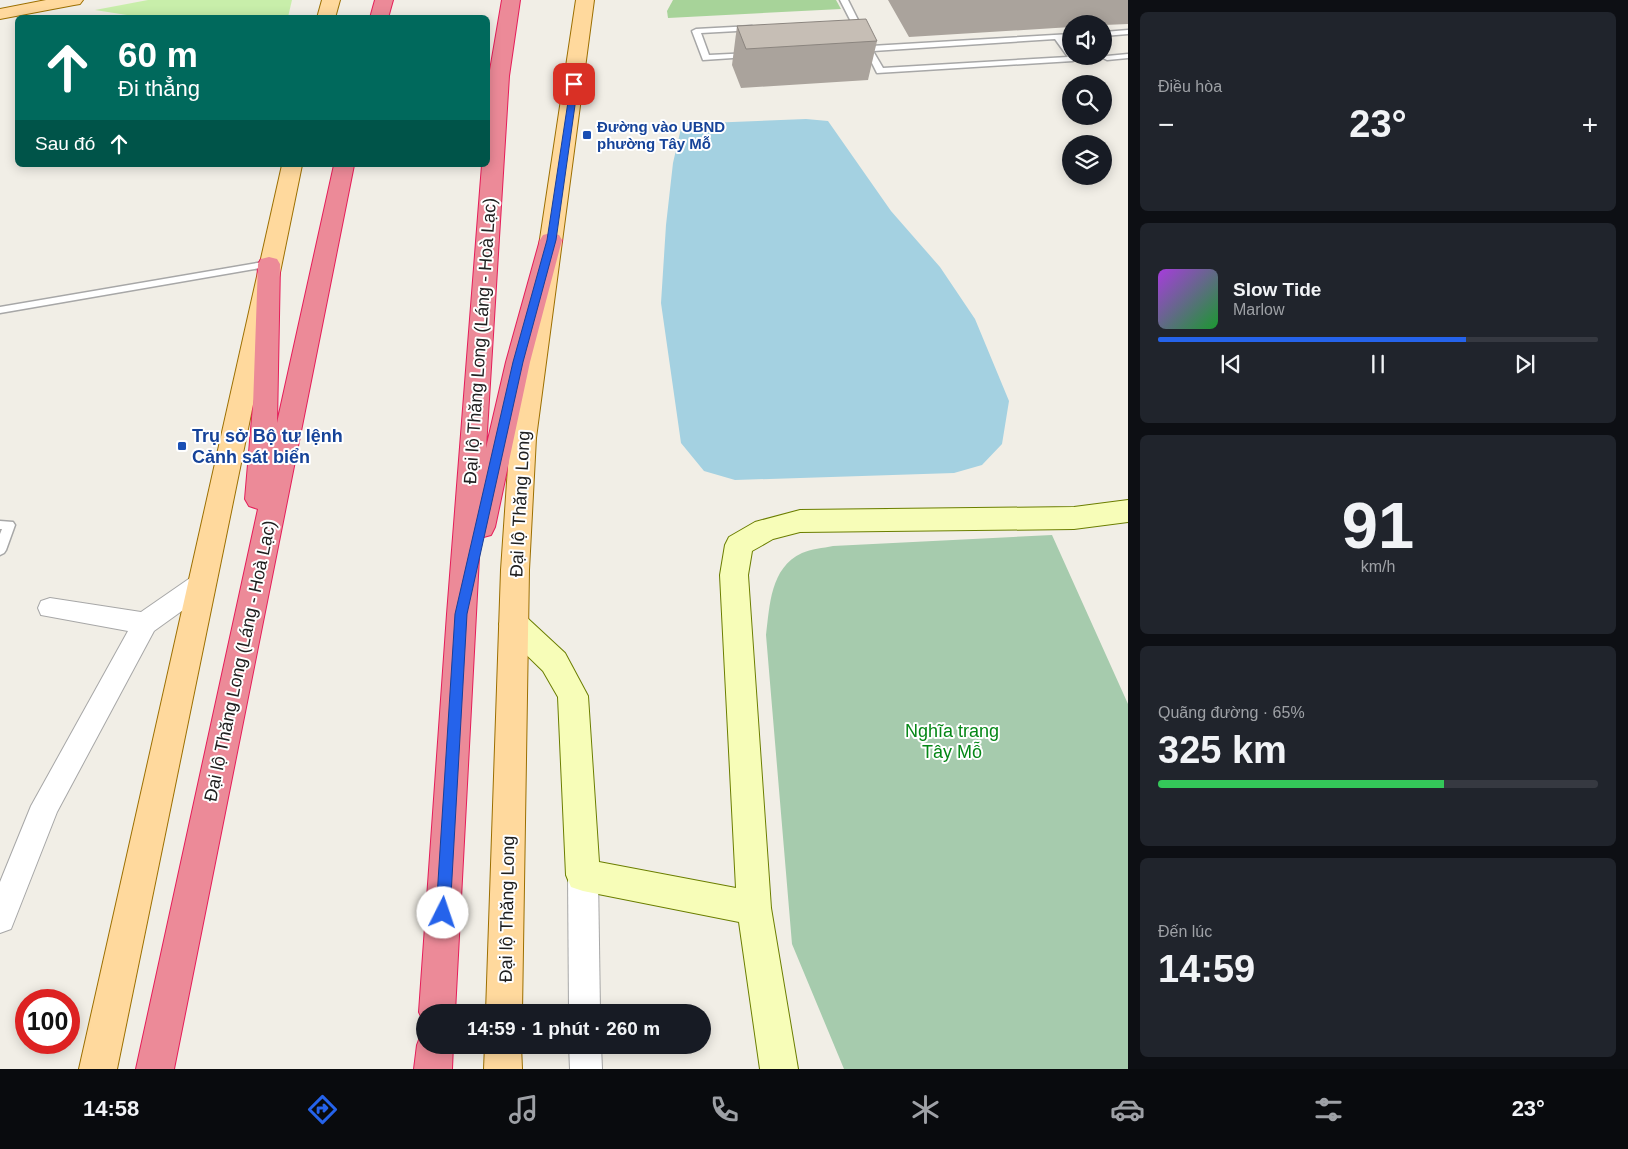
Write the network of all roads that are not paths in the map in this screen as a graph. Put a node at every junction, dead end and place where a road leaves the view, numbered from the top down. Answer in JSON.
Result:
{"nodes":[{"id":1,"x":74,"y":0,"type":"edge"},
{"id":2,"x":330,"y":0,"type":"edge"},
{"id":3,"x":384,"y":0,"type":"edge"},
{"id":4,"x":511,"y":0,"type":"edge"},
{"id":5,"x":585,"y":0,"type":"edge"},
{"id":6,"x":596,"y":0,"type":"edge"},
{"id":7,"x":844,"y":0,"type":"edge"},
{"id":8,"x":0,"y":14,"type":"edge"},
{"id":9,"x":327,"y":15,"type":"edge"},
{"id":10,"x":380,"y":15,"type":"edge"},
{"id":11,"x":845,"y":22,"type":"edge"},
{"id":12,"x":855,"y":22,"type":"junction"},
{"id":13,"x":15,"y":26,"type":"edge"},
{"id":14,"x":582,"y":26,"type":"junction"},
{"id":15,"x":766,"y":27,"type":"edge"},
{"id":16,"x":0,"y":29,"type":"edge"},
{"id":17,"x":1128,"y":32,"type":"edge"},
{"id":18,"x":1112,"y":33,"type":"edge"},
{"id":19,"x":1057,"y":37,"type":"junction"},
{"id":20,"x":1062,"y":37,"type":"edge"},
{"id":21,"x":868,"y":48,"type":"junction"},
{"id":22,"x":849,"y":49,"type":"edge"},
{"id":23,"x":753,"y":55,"type":"edge"},
{"id":24,"x":1128,"y":56,"type":"edge"},
{"id":25,"x":1112,"y":58,"type":"edge"},
{"id":26,"x":292,"y":167,"type":"edge"},
{"id":27,"x":344,"y":167,"type":"edge"},
{"id":28,"x":551,"y":240,"type":"junction"},
{"id":29,"x":269,"y":264,"type":"junction"},
{"id":30,"x":0,"y":310,"type":"edge"},
{"id":31,"x":1128,"y":511,"type":"edge"},
{"id":32,"x":0,"y":525,"type":"edge"},
{"id":33,"x":0,"y":550,"type":"edge"},
{"id":34,"x":202,"y":583,"type":"junction"},
{"id":35,"x":50,"y":608,"type":"dead end"},
{"id":36,"x":461,"y":614,"type":"junction"},
{"id":37,"x":248,"y":622,"type":"junction"},
{"id":38,"x":145,"y":623,"type":"junction"},
{"id":39,"x":514,"y":624,"type":"junction"},
{"id":40,"x":583,"y":875,"type":"junction"},
{"id":41,"x":754,"y":908,"type":"junction"},
{"id":42,"x":0,"y":918,"type":"edge"},
{"id":43,"x":437,"y":1004,"type":"edge"},
{"id":44,"x":504,"y":1004,"type":"edge"},
{"id":45,"x":585,"y":1004,"type":"edge"},
{"id":46,"x":435,"y":1054,"type":"edge"},
{"id":47,"x":503,"y":1054,"type":"edge"},
{"id":48,"x":585,"y":1054,"type":"edge"},
{"id":49,"x":98,"y":1069,"type":"edge"},
{"id":50,"x":155,"y":1069,"type":"edge"},
{"id":51,"x":434,"y":1069,"type":"edge"},
{"id":52,"x":502,"y":1069,"type":"edge"},
{"id":53,"x":586,"y":1069,"type":"edge"},
{"id":54,"x":779,"y":1069,"type":"edge"}],
"edges":[{"from":1,"to":8,"type":"main road"},
{"from":2,"to":9,"type":"main road"},
{"from":3,"to":10,"type":"highway"},
{"from":4,"to":36,"type":"highway","name":"Đại lộ Thăng Long (Láng - Hoà Lạc)"},
{"from":5,"to":14,"type":"main road","name":"Đại lộ Thăng Long"},
{"from":6,"to":14,"type":"main road"},
{"from":7,"to":12,"type":"lane"},
{"from":11,"to":12,"type":"lane"},
{"from":12,"to":21,"type":"lane"},
{"from":13,"to":16,"type":"main road"},
{"from":14,"to":28,"type":"main road","name":"Đại lộ Thăng Long"},
{"from":15,"to":23,"type":"lane"},
{"from":17,"to":18,"type":"lane"},
{"from":19,"to":20,"type":"lane"},
{"from":19,"to":21,"type":"lane"},
{"from":19,"to":21,"type":"lane"},
{"from":21,"to":22,"type":"lane"},
{"from":24,"to":25,"type":"lane"},
{"from":26,"to":29,"type":"main road"},
{"from":27,"to":37,"type":"highway","name":"Đại lộ Thăng Long (Láng - Hoà Lạc)"},
{"from":28,"to":36,"type":"highway"},
{"from":28,"to":39,"type":"main road","name":"Đại lộ Thăng Long"},
{"from":29,"to":30,"type":"lane"},
{"from":29,"to":34,"type":"main road"},
{"from":29,"to":37,"type":"highway"},
{"from":31,"to":41,"type":"street"},
{"from":32,"to":33,"type":"lane"},
{"from":34,"to":38,"type":"street"},
{"from":34,"to":49,"type":"main road"},
{"from":35,"to":38,"type":"street"},
{"from":36,"to":43,"type":"highway","name":"Đại lộ Thăng Long (Láng - Hoà Lạc)"},
{"from":37,"to":50,"type":"highway","name":"Đại lộ Thăng Long (Láng - Hoà Lạc)"},
{"from":38,"to":42,"type":"street"},
{"from":39,"to":40,"type":"street"},
{"from":39,"to":44,"type":"main road","name":"Đại lộ Thăng Long"},
{"from":40,"to":41,"type":"street"},
{"from":40,"to":45,"type":"street"},
{"from":41,"to":54,"type":"street"},
{"from":46,"to":51,"type":"highway"},
{"from":47,"to":52,"type":"main road"},
{"from":48,"to":53,"type":"street"}]}
